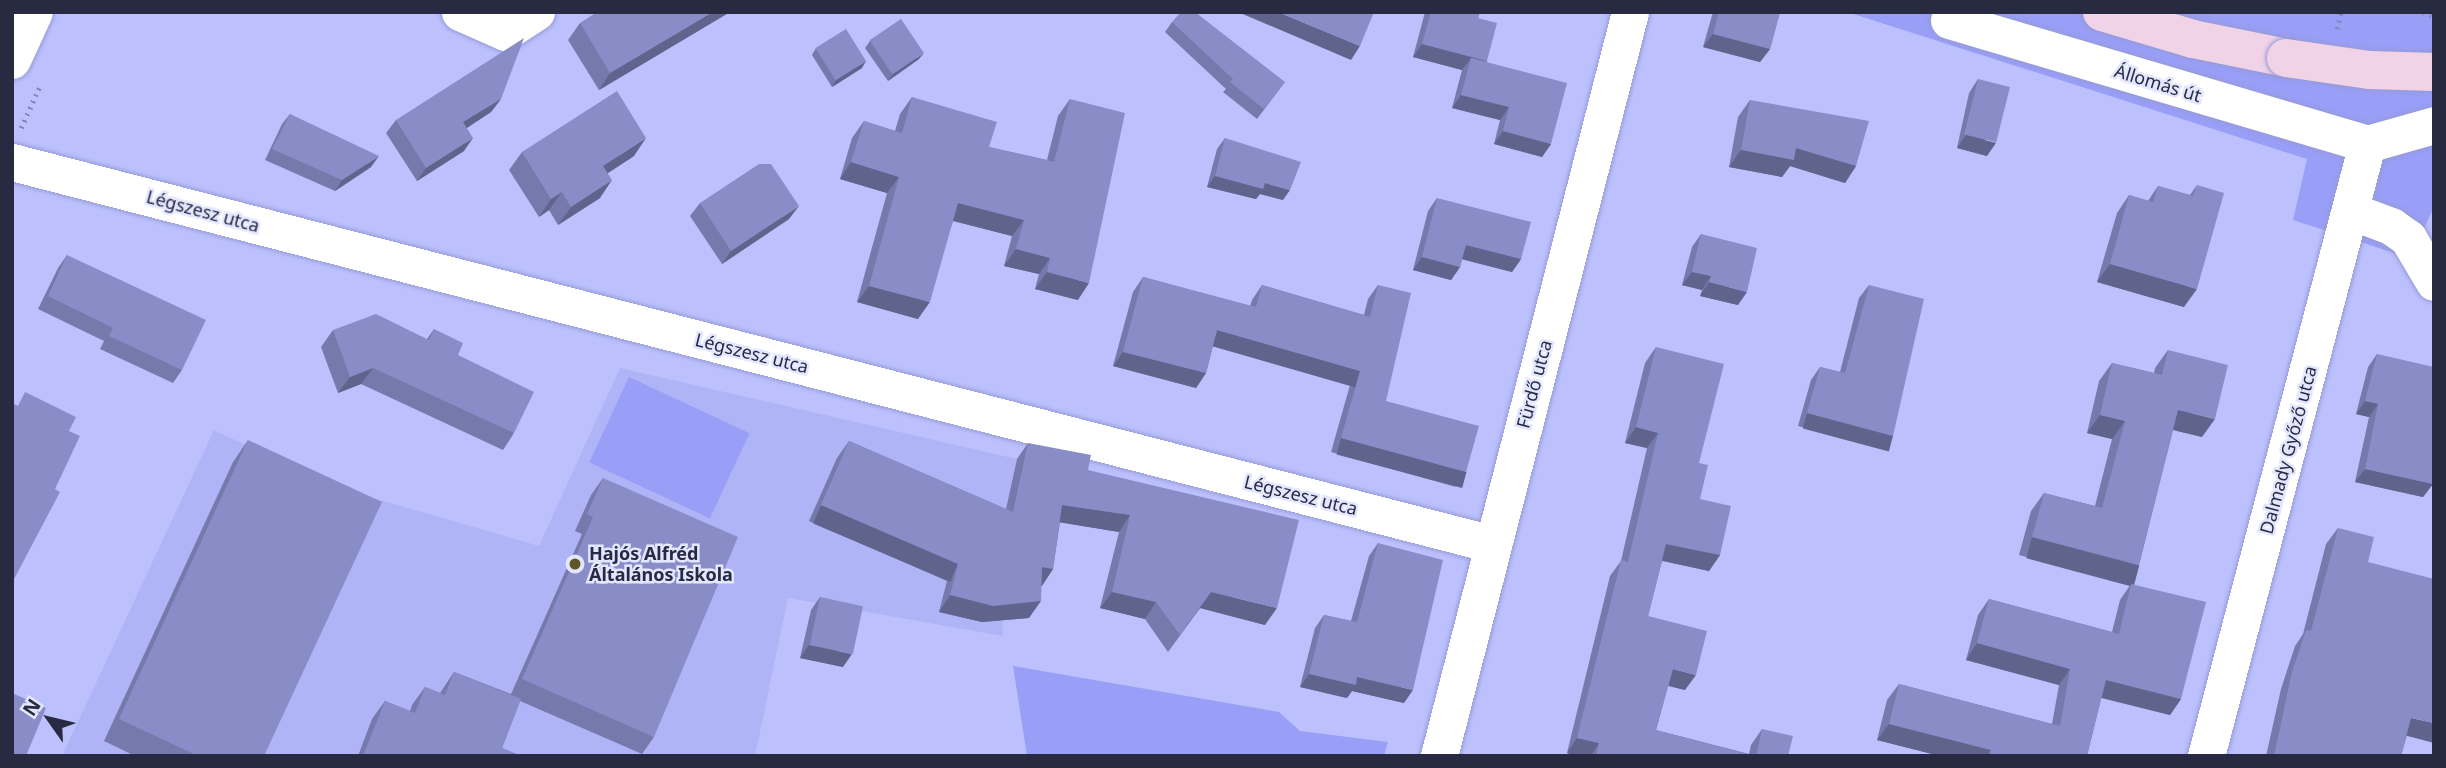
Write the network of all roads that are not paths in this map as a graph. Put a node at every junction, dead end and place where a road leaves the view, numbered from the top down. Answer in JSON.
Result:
{"nodes":[{"id":1,"x":34,"y":12,"type":"edge"},
{"id":2,"x":460,"y":12,"type":"edge"},
{"id":3,"x":536,"y":12,"type":"edge"},
{"id":4,"x":1630,"y":12,"type":"edge"},
{"id":5,"x":2102,"y":12,"type":"edge"},
{"id":6,"x":1949,"y":20,"type":"dead end"},
{"id":7,"x":12,"y":60,"type":"edge"},
{"id":8,"x":2434,"y":72,"type":"edge"},
{"id":9,"x":2434,"y":124,"type":"edge"},
{"id":10,"x":2367,"y":144,"type":"junction"},
{"id":11,"x":12,"y":162,"type":"edge"},
{"id":12,"x":2351,"y":211,"type":"junction"},
{"id":13,"x":2434,"y":282,"type":"edge"},
{"id":14,"x":1492,"y":544,"type":"junction"},
{"id":15,"x":1439,"y":756,"type":"edge"},
{"id":16,"x":2206,"y":756,"type":"edge"}],
"edges":[{"from":1,"to":7,"type":"street"},
{"from":2,"to":3,"type":"street"},
{"from":4,"to":14,"type":"street","name":"Fürdő utca"},
{"from":5,"to":8,"type":"main road","bridge":true},
{"from":6,"to":10,"type":"street","name":"Állomás út"},
{"from":9,"to":10,"type":"street"},
{"from":10,"to":12,"type":"street","name":"Dalmady Győző utca"},
{"from":11,"to":14,"type":"street","name":"Légszesz utca"},
{"from":12,"to":13,"type":"street"},
{"from":12,"to":16,"type":"street","name":"Dalmady Győző utca"},
{"from":14,"to":15,"type":"street","name":"Fürdő utca"}]}
